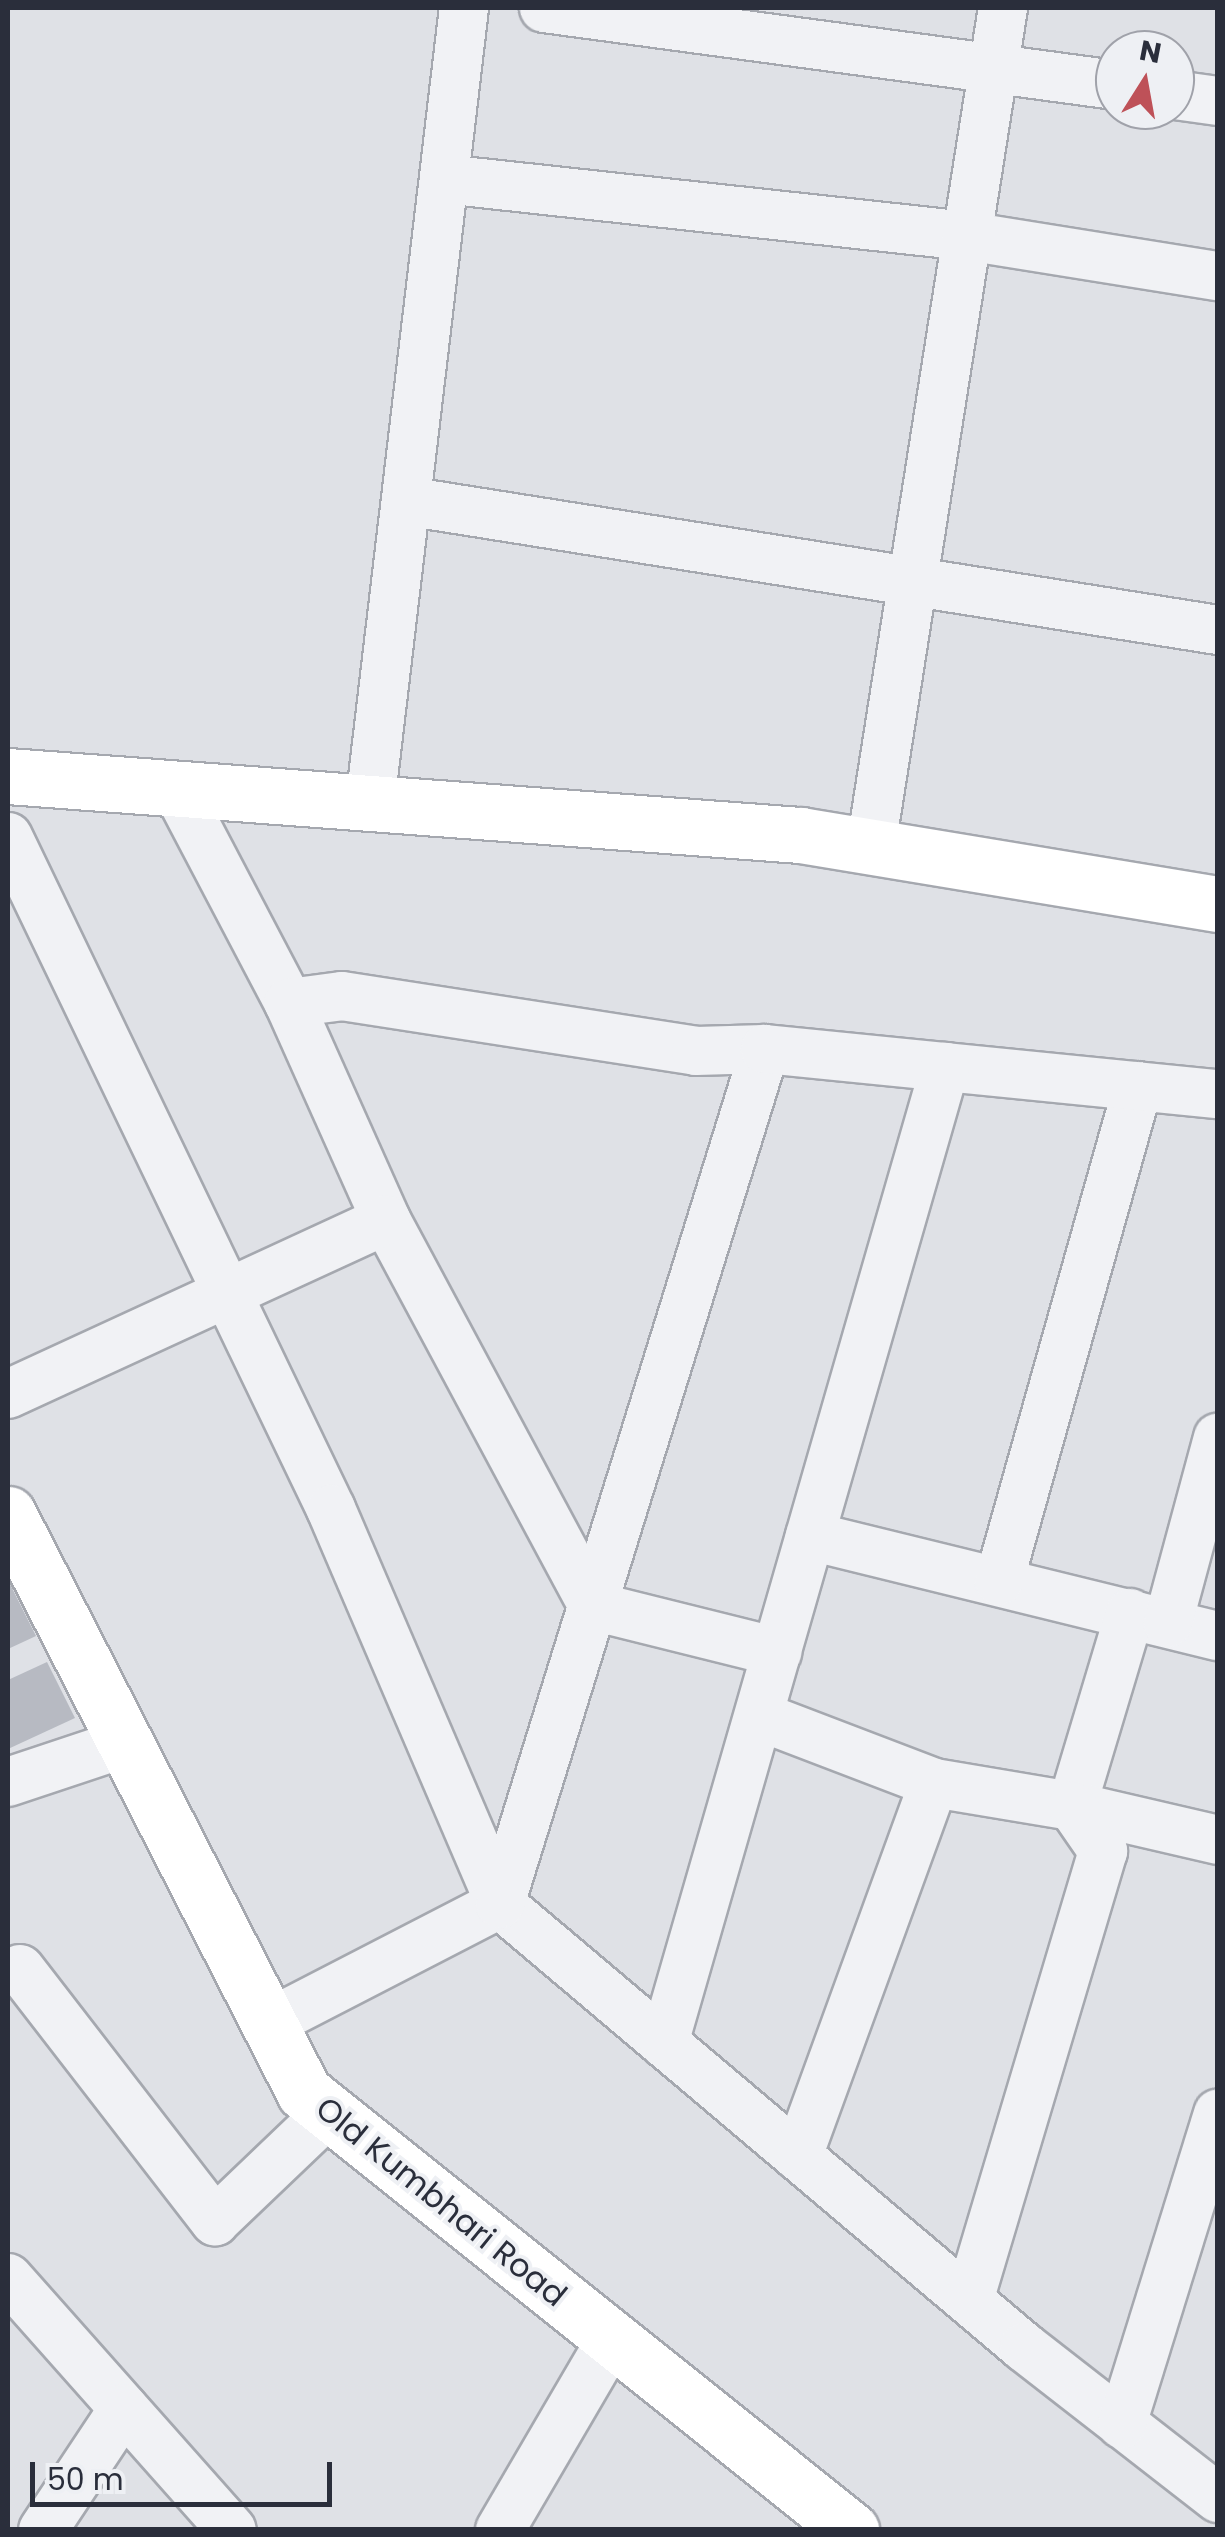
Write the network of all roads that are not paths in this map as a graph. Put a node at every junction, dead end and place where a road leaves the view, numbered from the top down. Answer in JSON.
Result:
{"nodes":[{"id":1,"x":464,"y":8,"type":"edge"},
{"id":2,"x":544,"y":8,"type":"edge"},
{"id":3,"x":1003,"y":8,"type":"edge"},
{"id":4,"x":994,"y":67,"type":"junction"},
{"id":5,"x":1095,"y":83,"type":"edge"},
{"id":6,"x":444,"y":180,"type":"junction"},
{"id":7,"x":967,"y":236,"type":"junction"},
{"id":8,"x":1218,"y":276,"type":"edge"},
{"id":9,"x":406,"y":502,"type":"junction"},
{"id":10,"x":914,"y":577,"type":"junction"},
{"id":11,"x":1218,"y":630,"type":"edge"},
{"id":12,"x":8,"y":776,"type":"edge"},
{"id":13,"x":176,"y":788,"type":"junction"},
{"id":14,"x":370,"y":803,"type":"junction"},
{"id":15,"x":8,"y":838,"type":"edge"},
{"id":16,"x":871,"y":846,"type":"junction"},
{"id":17,"x":1218,"y":904,"type":"edge"},
{"id":18,"x":289,"y":1003,"type":"junction"},
{"id":19,"x":765,"y":1049,"type":"junction"},
{"id":20,"x":945,"y":1067,"type":"junction"},
{"id":21,"x":1138,"y":1086,"type":"junction"},
{"id":22,"x":1218,"y":1094,"type":"edge"},
{"id":23,"x":386,"y":1220,"type":"junction"},
{"id":24,"x":228,"y":1294,"type":"junction"},
{"id":25,"x":8,"y":1394,"type":"edge"},
{"id":26,"x":1218,"y":1438,"type":"edge"},
{"id":27,"x":8,"y":1514,"type":"edge"},
{"id":28,"x":810,"y":1536,"type":"junction"},
{"id":29,"x":999,"y":1581,"type":"junction"},
{"id":30,"x":592,"y":1606,"type":"junction"},
{"id":31,"x":1149,"y":1618,"type":"junction"},
{"id":32,"x":1218,"y":1636,"type":"edge"},
{"id":33,"x":777,"y":1652,"type":"junction"},
{"id":34,"x":759,"y":1716,"type":"junction"},
{"id":35,"x":125,"y":1743,"type":"junction"},
{"id":36,"x":8,"y":1782,"type":"edge"},
{"id":37,"x":934,"y":1783,"type":"junction"},
{"id":38,"x":1072,"y":1806,"type":"junction"},
{"id":39,"x":1218,"y":1840,"type":"edge"},
{"id":40,"x":500,"y":1904,"type":"junction"},
{"id":41,"x":20,"y":1969,"type":"dead end"},
{"id":42,"x":269,"y":2023,"type":"junction"},
{"id":43,"x":664,"y":2043,"type":"junction"},
{"id":44,"x":329,"y":2112,"type":"junction"},
{"id":45,"x":1218,"y":2114,"type":"edge"},
{"id":46,"x":798,"y":2156,"type":"junction"},
{"id":47,"x":8,"y":2278,"type":"edge"},
{"id":48,"x":968,"y":2300,"type":"junction"},
{"id":49,"x":612,"y":2338,"type":"junction"},
{"id":50,"x":124,"y":2408,"type":"junction"},
{"id":51,"x":1122,"y":2424,"type":"junction"},
{"id":52,"x":1218,"y":2498,"type":"edge"},
{"id":53,"x":847,"y":2528,"type":"edge"},
{"id":54,"x":44,"y":2530,"type":"edge"},
{"id":55,"x":232,"y":2530,"type":"edge"},
{"id":56,"x":500,"y":2530,"type":"edge"}],
"edges":[{"from":1,"to":6,"type":"street"},
{"from":2,"to":4,"type":"street"},
{"from":3,"to":4,"type":"street"},
{"from":4,"to":5,"type":"street"},
{"from":4,"to":7,"type":"street"},
{"from":6,"to":7,"type":"street"},
{"from":6,"to":9,"type":"street"},
{"from":7,"to":8,"type":"street"},
{"from":7,"to":10,"type":"street"},
{"from":9,"to":10,"type":"street"},
{"from":9,"to":14,"type":"street"},
{"from":10,"to":11,"type":"street"},
{"from":10,"to":16,"type":"street"},
{"from":12,"to":13,"type":"main road"},
{"from":13,"to":14,"type":"main road"},
{"from":13,"to":18,"type":"street"},
{"from":14,"to":16,"type":"main road"},
{"from":15,"to":24,"type":"street"},
{"from":16,"to":17,"type":"main road"},
{"from":18,"to":19,"type":"street"},
{"from":18,"to":23,"type":"street"},
{"from":19,"to":20,"type":"street"},
{"from":19,"to":30,"type":"street"},
{"from":20,"to":21,"type":"street"},
{"from":20,"to":28,"type":"street"},
{"from":21,"to":22,"type":"street"},
{"from":21,"to":29,"type":"street"},
{"from":23,"to":24,"type":"street"},
{"from":23,"to":30,"type":"street"},
{"from":24,"to":25,"type":"street"},
{"from":24,"to":40,"type":"street"},
{"from":26,"to":31,"type":"street"},
{"from":27,"to":35,"type":"main road","name":"Old Kumbhari Road"},
{"from":28,"to":29,"type":"street"},
{"from":28,"to":33,"type":"street"},
{"from":29,"to":31,"type":"street"},
{"from":30,"to":33,"type":"street"},
{"from":30,"to":40,"type":"street"},
{"from":31,"to":32,"type":"street"},
{"from":31,"to":38,"type":"street"},
{"from":33,"to":34,"type":"street"},
{"from":34,"to":37,"type":"street"},
{"from":34,"to":43,"type":"street"},
{"from":35,"to":36,"type":"street"},
{"from":35,"to":42,"type":"main road","name":"Old Kumbhari Road"},
{"from":37,"to":38,"type":"street"},
{"from":37,"to":46,"type":"street"},
{"from":38,"to":39,"type":"street"},
{"from":38,"to":48,"type":"street"},
{"from":40,"to":42,"type":"street"},
{"from":40,"to":43,"type":"street"},
{"from":41,"to":44,"type":"street"},
{"from":42,"to":44,"type":"main road","name":"Old Kumbhari Road"},
{"from":43,"to":46,"type":"street"},
{"from":44,"to":49,"type":"main road","name":"Old Kumbhari Road"},
{"from":45,"to":51,"type":"street"},
{"from":46,"to":48,"type":"street"},
{"from":47,"to":50,"type":"street"},
{"from":48,"to":51,"type":"street"},
{"from":49,"to":53,"type":"main road","name":"Old Kumbhari Road"},
{"from":49,"to":56,"type":"street"},
{"from":50,"to":54,"type":"street"},
{"from":50,"to":55,"type":"street"},
{"from":51,"to":52,"type":"street"}]}
